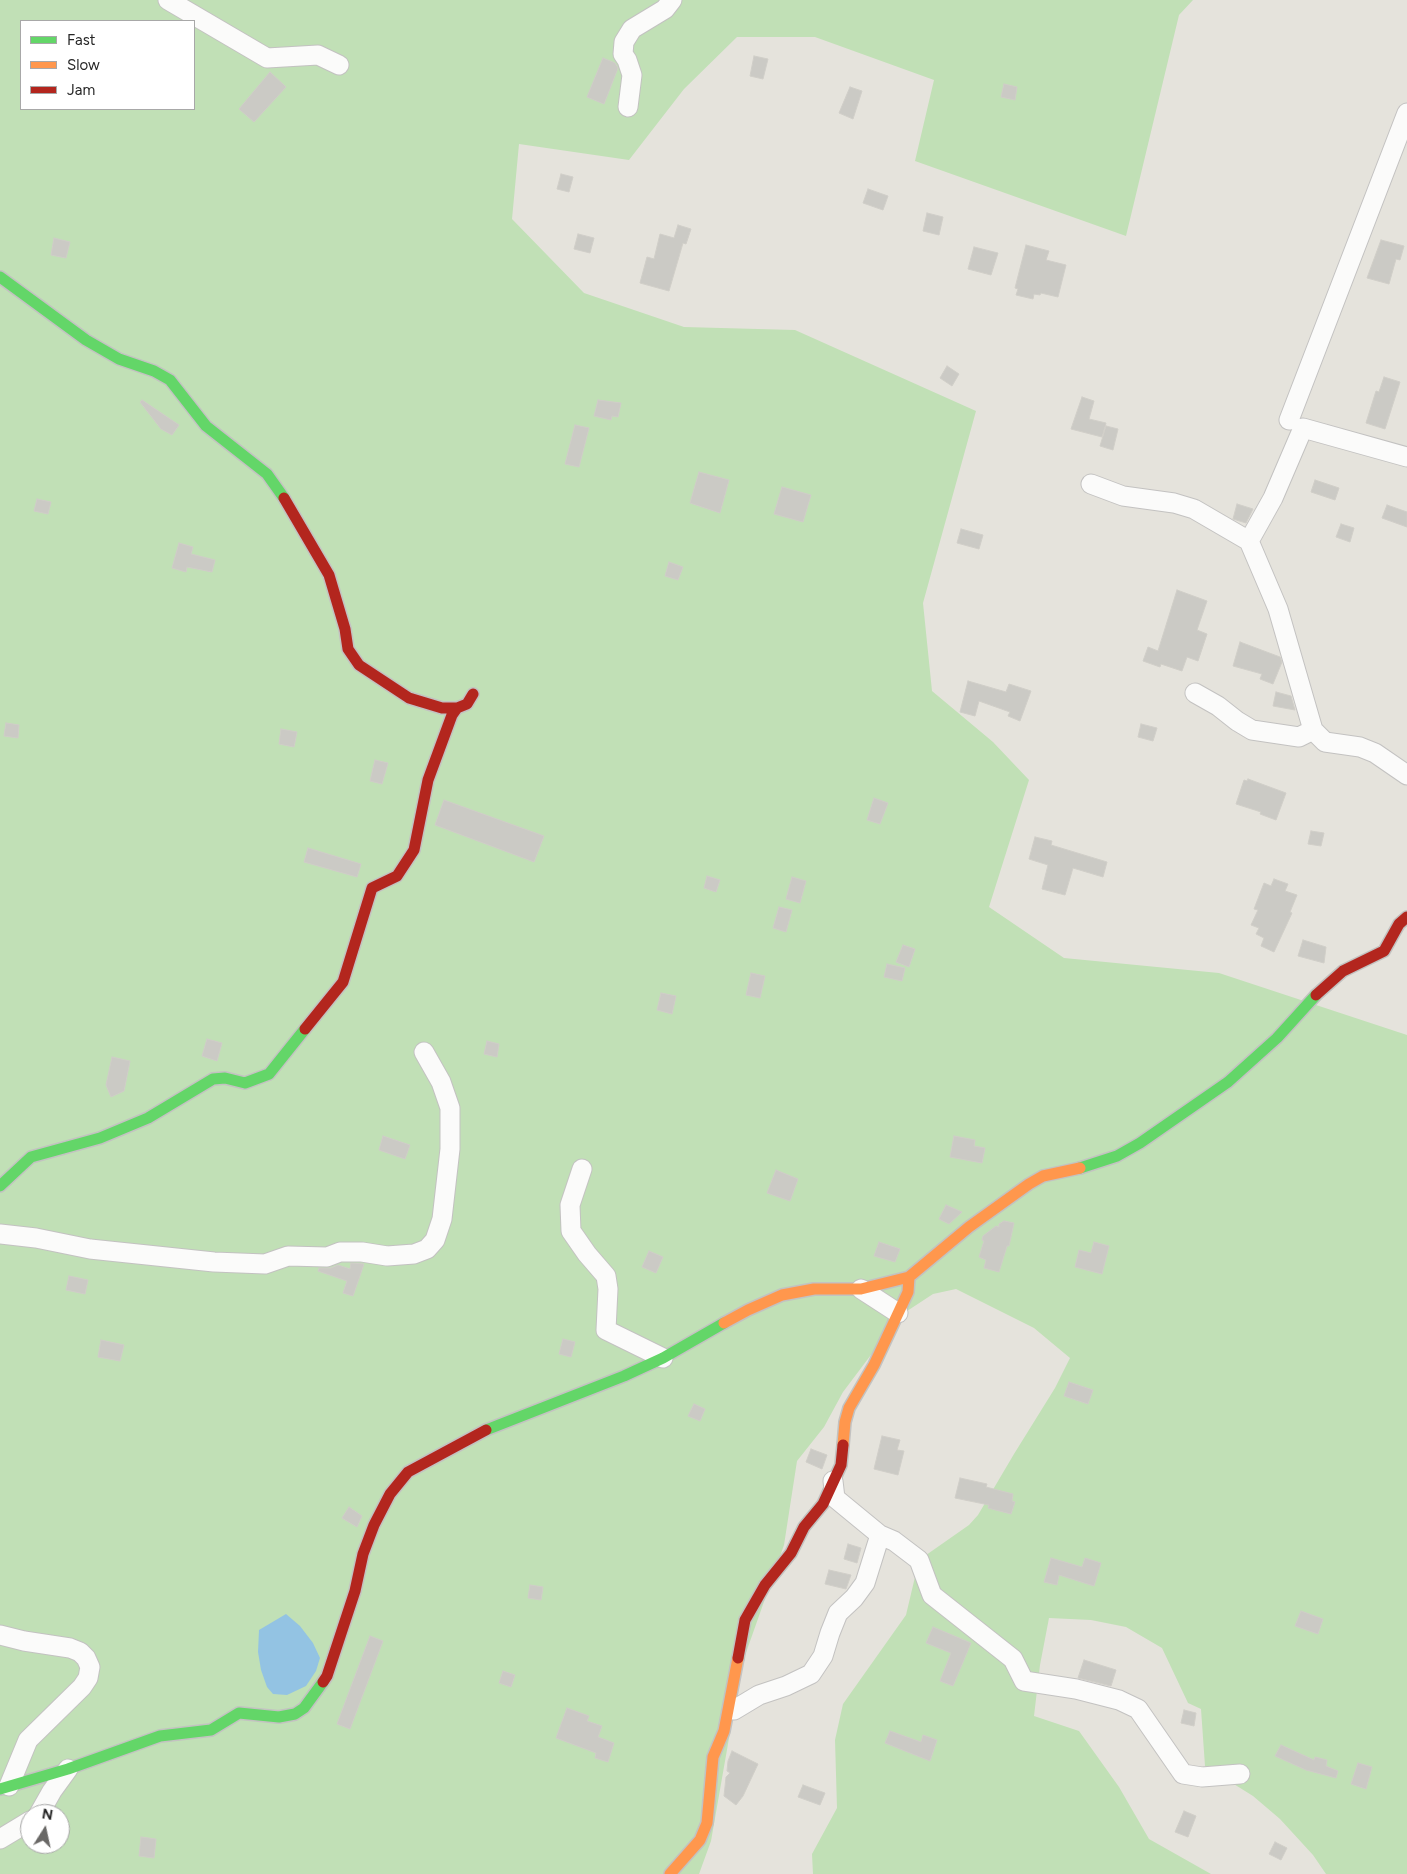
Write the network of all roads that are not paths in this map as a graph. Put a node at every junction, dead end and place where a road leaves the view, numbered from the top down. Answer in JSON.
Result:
{"nodes":[{"id":1,"x":168,"y":0,"type":"edge"},
{"id":2,"x":668,"y":3,"type":"edge"},
{"id":3,"x":339,"y":65,"type":"dead end"},
{"id":4,"x":628,"y":108,"type":"dead end"},
{"id":5,"x":1407,"y":113,"type":"edge"},
{"id":6,"x":0,"y":277,"type":"edge"},
{"id":7,"x":1289,"y":420,"type":"dead end"},
{"id":8,"x":1407,"y":457,"type":"edge"},
{"id":9,"x":1090,"y":484,"type":"dead end"},
{"id":10,"x":1249,"y":541,"type":"junction"},
{"id":11,"x":473,"y":694,"type":"dead end"},
{"id":12,"x":1195,"y":694,"type":"dead end"},
{"id":13,"x":457,"y":708,"type":"junction"},
{"id":14,"x":1313,"y":730,"type":"junction"},
{"id":15,"x":1407,"y":775,"type":"edge"},
{"id":16,"x":1407,"y":917,"type":"edge"},
{"id":17,"x":424,"y":1052,"type":"dead end"},
{"id":18,"x":582,"y":1169,"type":"dead end"},
{"id":19,"x":0,"y":1186,"type":"edge"},
{"id":20,"x":0,"y":1234,"type":"edge"},
{"id":21,"x":909,"y":1277,"type":"junction"},
{"id":22,"x":861,"y":1289,"type":"junction"},
{"id":23,"x":898,"y":1313,"type":"junction"},
{"id":24,"x":663,"y":1358,"type":"junction"},
{"id":25,"x":833,"y":1481,"type":"junction"},
{"id":26,"x":880,"y":1535,"type":"junction"},
{"id":27,"x":0,"y":1635,"type":"edge"},
{"id":28,"x":734,"y":1710,"type":"dead end"},
{"id":29,"x":68,"y":1768,"type":"junction"},
{"id":30,"x":1240,"y":1774,"type":"dead end"},
{"id":31,"x":4,"y":1787,"type":"edge"},
{"id":32,"x":45,"y":1804,"type":"edge"},
{"id":33,"x":20,"y":1827,"type":"edge"},
{"id":34,"x":0,"y":1839,"type":"edge"},
{"id":35,"x":670,"y":1874,"type":"edge"}],
"edges":[{"from":1,"to":3,"type":"street"},
{"from":2,"to":4,"type":"street"},
{"from":5,"to":7,"type":"street"},
{"from":6,"to":13,"type":"street"},
{"from":8,"to":10,"type":"street"},
{"from":9,"to":10,"type":"street"},
{"from":10,"to":14,"type":"street"},
{"from":11,"to":13,"type":"street"},
{"from":12,"to":14,"type":"street"},
{"from":13,"to":19,"type":"street"},
{"from":14,"to":15,"type":"street"},
{"from":16,"to":21,"type":"street"},
{"from":17,"to":20,"type":"street"},
{"from":18,"to":24,"type":"street"},
{"from":21,"to":22,"type":"street"},
{"from":21,"to":23,"type":"street"},
{"from":22,"to":23,"type":"street"},
{"from":22,"to":24,"type":"street"},
{"from":23,"to":25,"type":"street"},
{"from":24,"to":29,"type":"street"},
{"from":25,"to":26,"type":"street"},
{"from":25,"to":35,"type":"street"},
{"from":26,"to":28,"type":"street"},
{"from":26,"to":30,"type":"street"},
{"from":27,"to":31,"type":"street"},
{"from":29,"to":31,"type":"street"},
{"from":29,"to":32,"type":"street"},
{"from":33,"to":34,"type":"street"}]}
